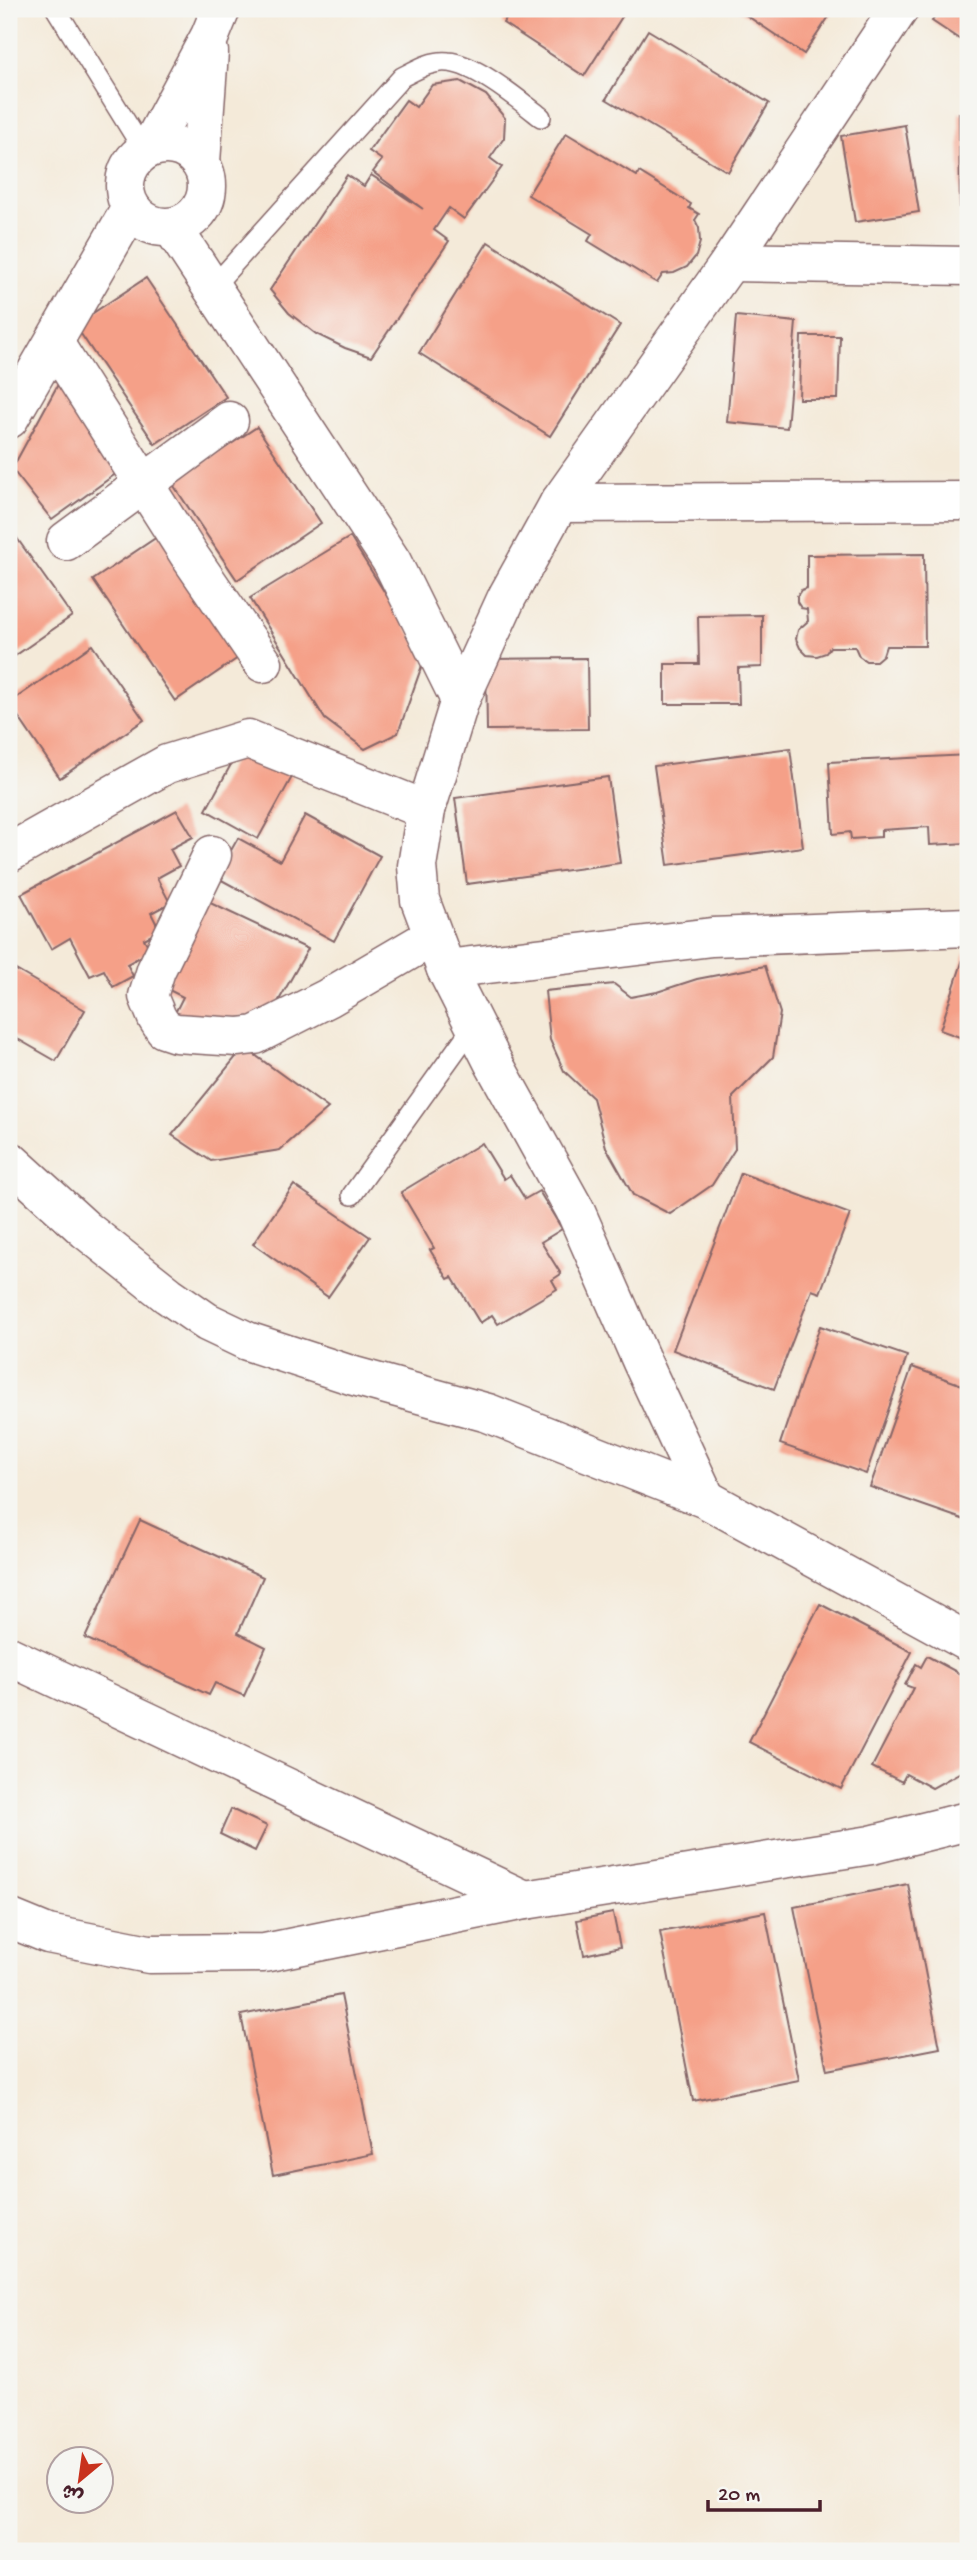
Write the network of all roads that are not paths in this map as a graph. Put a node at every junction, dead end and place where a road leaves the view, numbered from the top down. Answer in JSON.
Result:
{"nodes":[{"id":1,"x":56,"y":9,"type":"edge"},
{"id":2,"x":899,"y":9,"type":"edge"},
{"id":3,"x":216,"y":22,"type":"edge"},
{"id":4,"x":541,"y":117,"type":"dead end"},
{"id":5,"x":148,"y":149,"type":"junction"},
{"id":6,"x":201,"y":162,"type":"junction"},
{"id":7,"x":131,"y":208,"type":"junction"},
{"id":8,"x":172,"y":227,"type":"junction"},
{"id":9,"x":730,"y":262,"type":"junction"},
{"id":10,"x":968,"y":266,"type":"edge"},
{"id":11,"x":212,"y":288,"type":"junction"},
{"id":12,"x":54,"y":343,"type":"junction"},
{"id":13,"x":9,"y":419,"type":"edge"},
{"id":14,"x":229,"y":421,"type":"dead end"},
{"id":15,"x":146,"y":484,"type":"junction"},
{"id":16,"x":968,"y":501,"type":"edge"},
{"id":17,"x":559,"y":503,"type":"junction"},
{"id":18,"x":66,"y":541,"type":"dead end"},
{"id":19,"x":263,"y":663,"type":"dead end"},
{"id":20,"x":460,"y":700,"type":"junction"},
{"id":21,"x":426,"y":810,"type":"junction"},
{"id":22,"x":9,"y":853,"type":"edge"},
{"id":23,"x":212,"y":855,"type":"dead end"},
{"id":24,"x":968,"y":927,"type":"edge"},
{"id":25,"x":439,"y":953,"type":"junction"},
{"id":26,"x":474,"y":1026,"type":"junction"},
{"id":27,"x":9,"y":1160,"type":"edge"},
{"id":28,"x":352,"y":1195,"type":"dead end"},
{"id":29,"x":706,"y":1499,"type":"junction"},
{"id":30,"x":968,"y":1642,"type":"edge"},
{"id":31,"x":9,"y":1656,"type":"edge"},
{"id":32,"x":968,"y":1821,"type":"edge"},
{"id":33,"x":525,"y":1900,"type":"junction"},
{"id":34,"x":9,"y":1919,"type":"edge"}],
"edges":[{"from":1,"to":5,"type":"lane"},
{"from":2,"to":9,"type":"street"},
{"from":3,"to":5,"type":"street"},
{"from":3,"to":6,"type":"street"},
{"from":4,"to":11,"type":"lane"},
{"from":5,"to":6,"type":"street"},
{"from":5,"to":7,"type":"street"},
{"from":6,"to":8,"type":"street"},
{"from":7,"to":8,"type":"street"},
{"from":7,"to":12,"type":"street"},
{"from":8,"to":11,"type":"street"},
{"from":9,"to":10,"type":"street"},
{"from":9,"to":17,"type":"street"},
{"from":11,"to":20,"type":"street"},
{"from":12,"to":13,"type":"street"},
{"from":12,"to":15,"type":"street"},
{"from":14,"to":15,"type":"street"},
{"from":15,"to":18,"type":"street"},
{"from":15,"to":19,"type":"street"},
{"from":16,"to":17,"type":"street"},
{"from":17,"to":20,"type":"street"},
{"from":20,"to":21,"type":"street"},
{"from":21,"to":22,"type":"street"},
{"from":21,"to":25,"type":"street"},
{"from":23,"to":25,"type":"street"},
{"from":24,"to":25,"type":"street"},
{"from":25,"to":26,"type":"street"},
{"from":26,"to":28,"type":"lane"},
{"from":26,"to":29,"type":"street"},
{"from":27,"to":29,"type":"street"},
{"from":29,"to":30,"type":"street"},
{"from":31,"to":33,"type":"street"},
{"from":32,"to":33,"type":"street"},
{"from":33,"to":34,"type":"street"}]}
